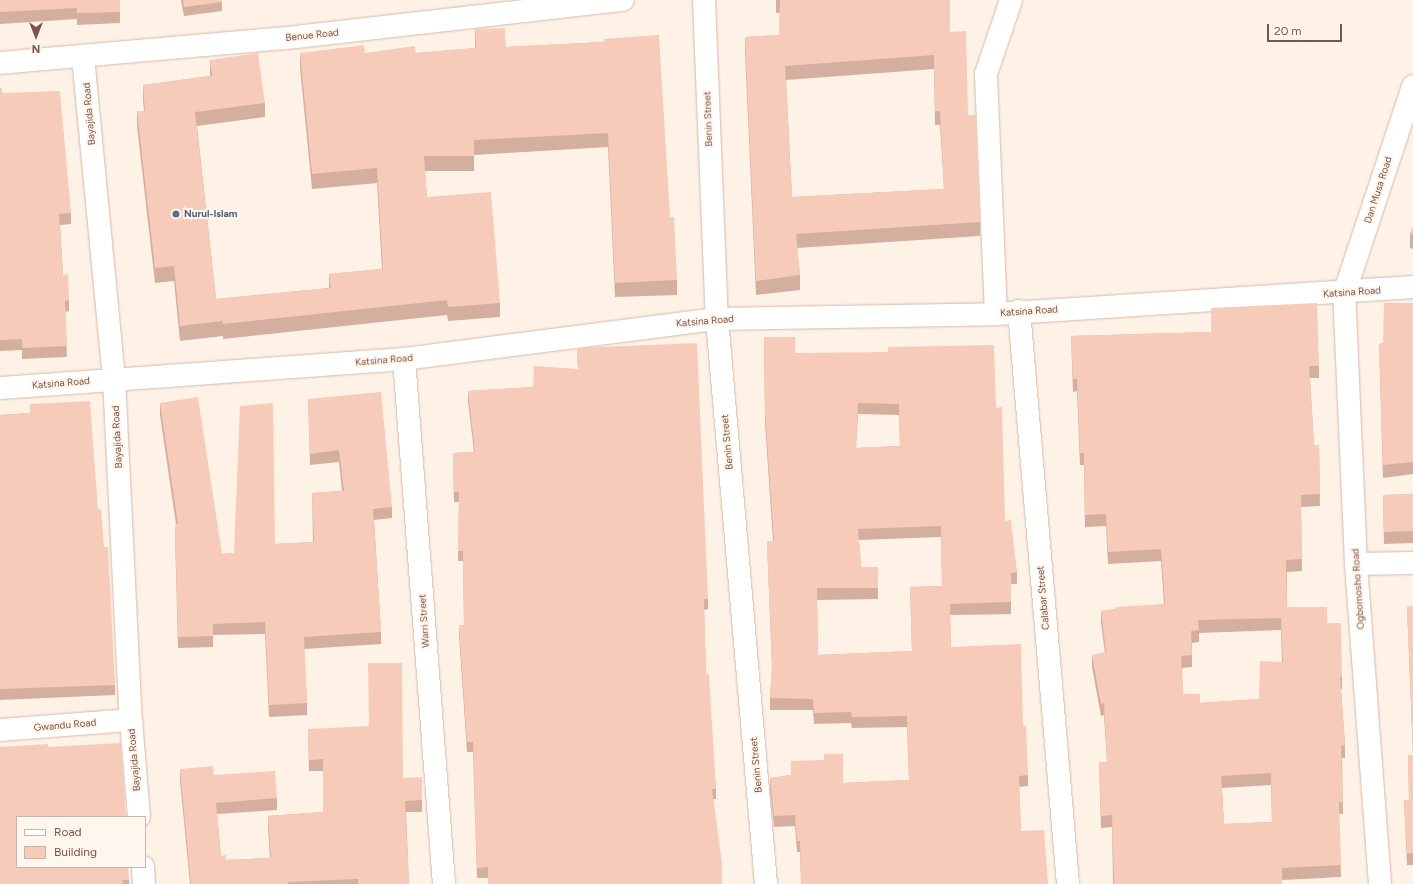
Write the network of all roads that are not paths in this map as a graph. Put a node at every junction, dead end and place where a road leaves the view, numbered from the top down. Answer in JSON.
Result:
{"nodes":[{"id":1,"x":623,"y":0,"type":"edge"},
{"id":2,"x":704,"y":0,"type":"edge"},
{"id":3,"x":1011,"y":0,"type":"edge"},
{"id":4,"x":83,"y":57,"type":"junction"},
{"id":5,"x":0,"y":63,"type":"edge"},
{"id":6,"x":1413,"y":86,"type":"edge"},
{"id":7,"x":1413,"y":287,"type":"edge"},
{"id":8,"x":1344,"y":294,"type":"junction"},
{"id":9,"x":1019,"y":312,"type":"junction"},
{"id":10,"x":996,"y":314,"type":"junction"},
{"id":11,"x":716,"y":319,"type":"junction"},
{"id":12,"x":404,"y":359,"type":"junction"},
{"id":13,"x":114,"y":378,"type":"junction"},
{"id":14,"x":0,"y":388,"type":"edge"},
{"id":15,"x":1356,"y":564,"type":"junction"},
{"id":16,"x":1413,"y":564,"type":"edge"},
{"id":17,"x":131,"y":720,"type":"junction"},
{"id":18,"x":0,"y":730,"type":"edge"},
{"id":19,"x":139,"y":816,"type":"edge"},
{"id":20,"x":143,"y":868,"type":"edge"},
{"id":21,"x":144,"y":884,"type":"edge"},
{"id":22,"x":444,"y":884,"type":"edge"},
{"id":23,"x":766,"y":884,"type":"edge"},
{"id":24,"x":1068,"y":884,"type":"edge"},
{"id":25,"x":1380,"y":884,"type":"edge"}],
"edges":[{"from":1,"to":4,"type":"street","name":"Benue Road"},
{"from":2,"to":11,"type":"street","name":"Benin Street"},
{"from":3,"to":10,"type":"street"},
{"from":4,"to":5,"type":"street","name":"Benue Road"},
{"from":4,"to":13,"type":"street","name":"Bayajida Road"},
{"from":6,"to":8,"type":"street","name":"Dan Musa Road"},
{"from":7,"to":8,"type":"street","name":"Katsina Road"},
{"from":8,"to":9,"type":"street","name":"Katsina Road"},
{"from":8,"to":15,"type":"street","name":"Ogbomosho Road"},
{"from":9,"to":10,"type":"street","name":"Katsina Road"},
{"from":9,"to":24,"type":"street","name":"Calabar Street"},
{"from":10,"to":11,"type":"street","name":"Katsina Road"},
{"from":11,"to":12,"type":"street","name":"Katsina Road"},
{"from":11,"to":23,"type":"street","name":"Benin Street"},
{"from":12,"to":13,"type":"street","name":"Katsina Road"},
{"from":12,"to":22,"type":"street","name":"Warri Street"},
{"from":13,"to":14,"type":"street","name":"Katsina Road"},
{"from":13,"to":17,"type":"street","name":"Bayajida Road"},
{"from":15,"to":16,"type":"street"},
{"from":15,"to":25,"type":"street","name":"Ogbomosho Road"},
{"from":17,"to":18,"type":"street","name":"Gwandu Road"},
{"from":17,"to":19,"type":"street","name":"Bayajida Road"},
{"from":20,"to":21,"type":"street"}]}
